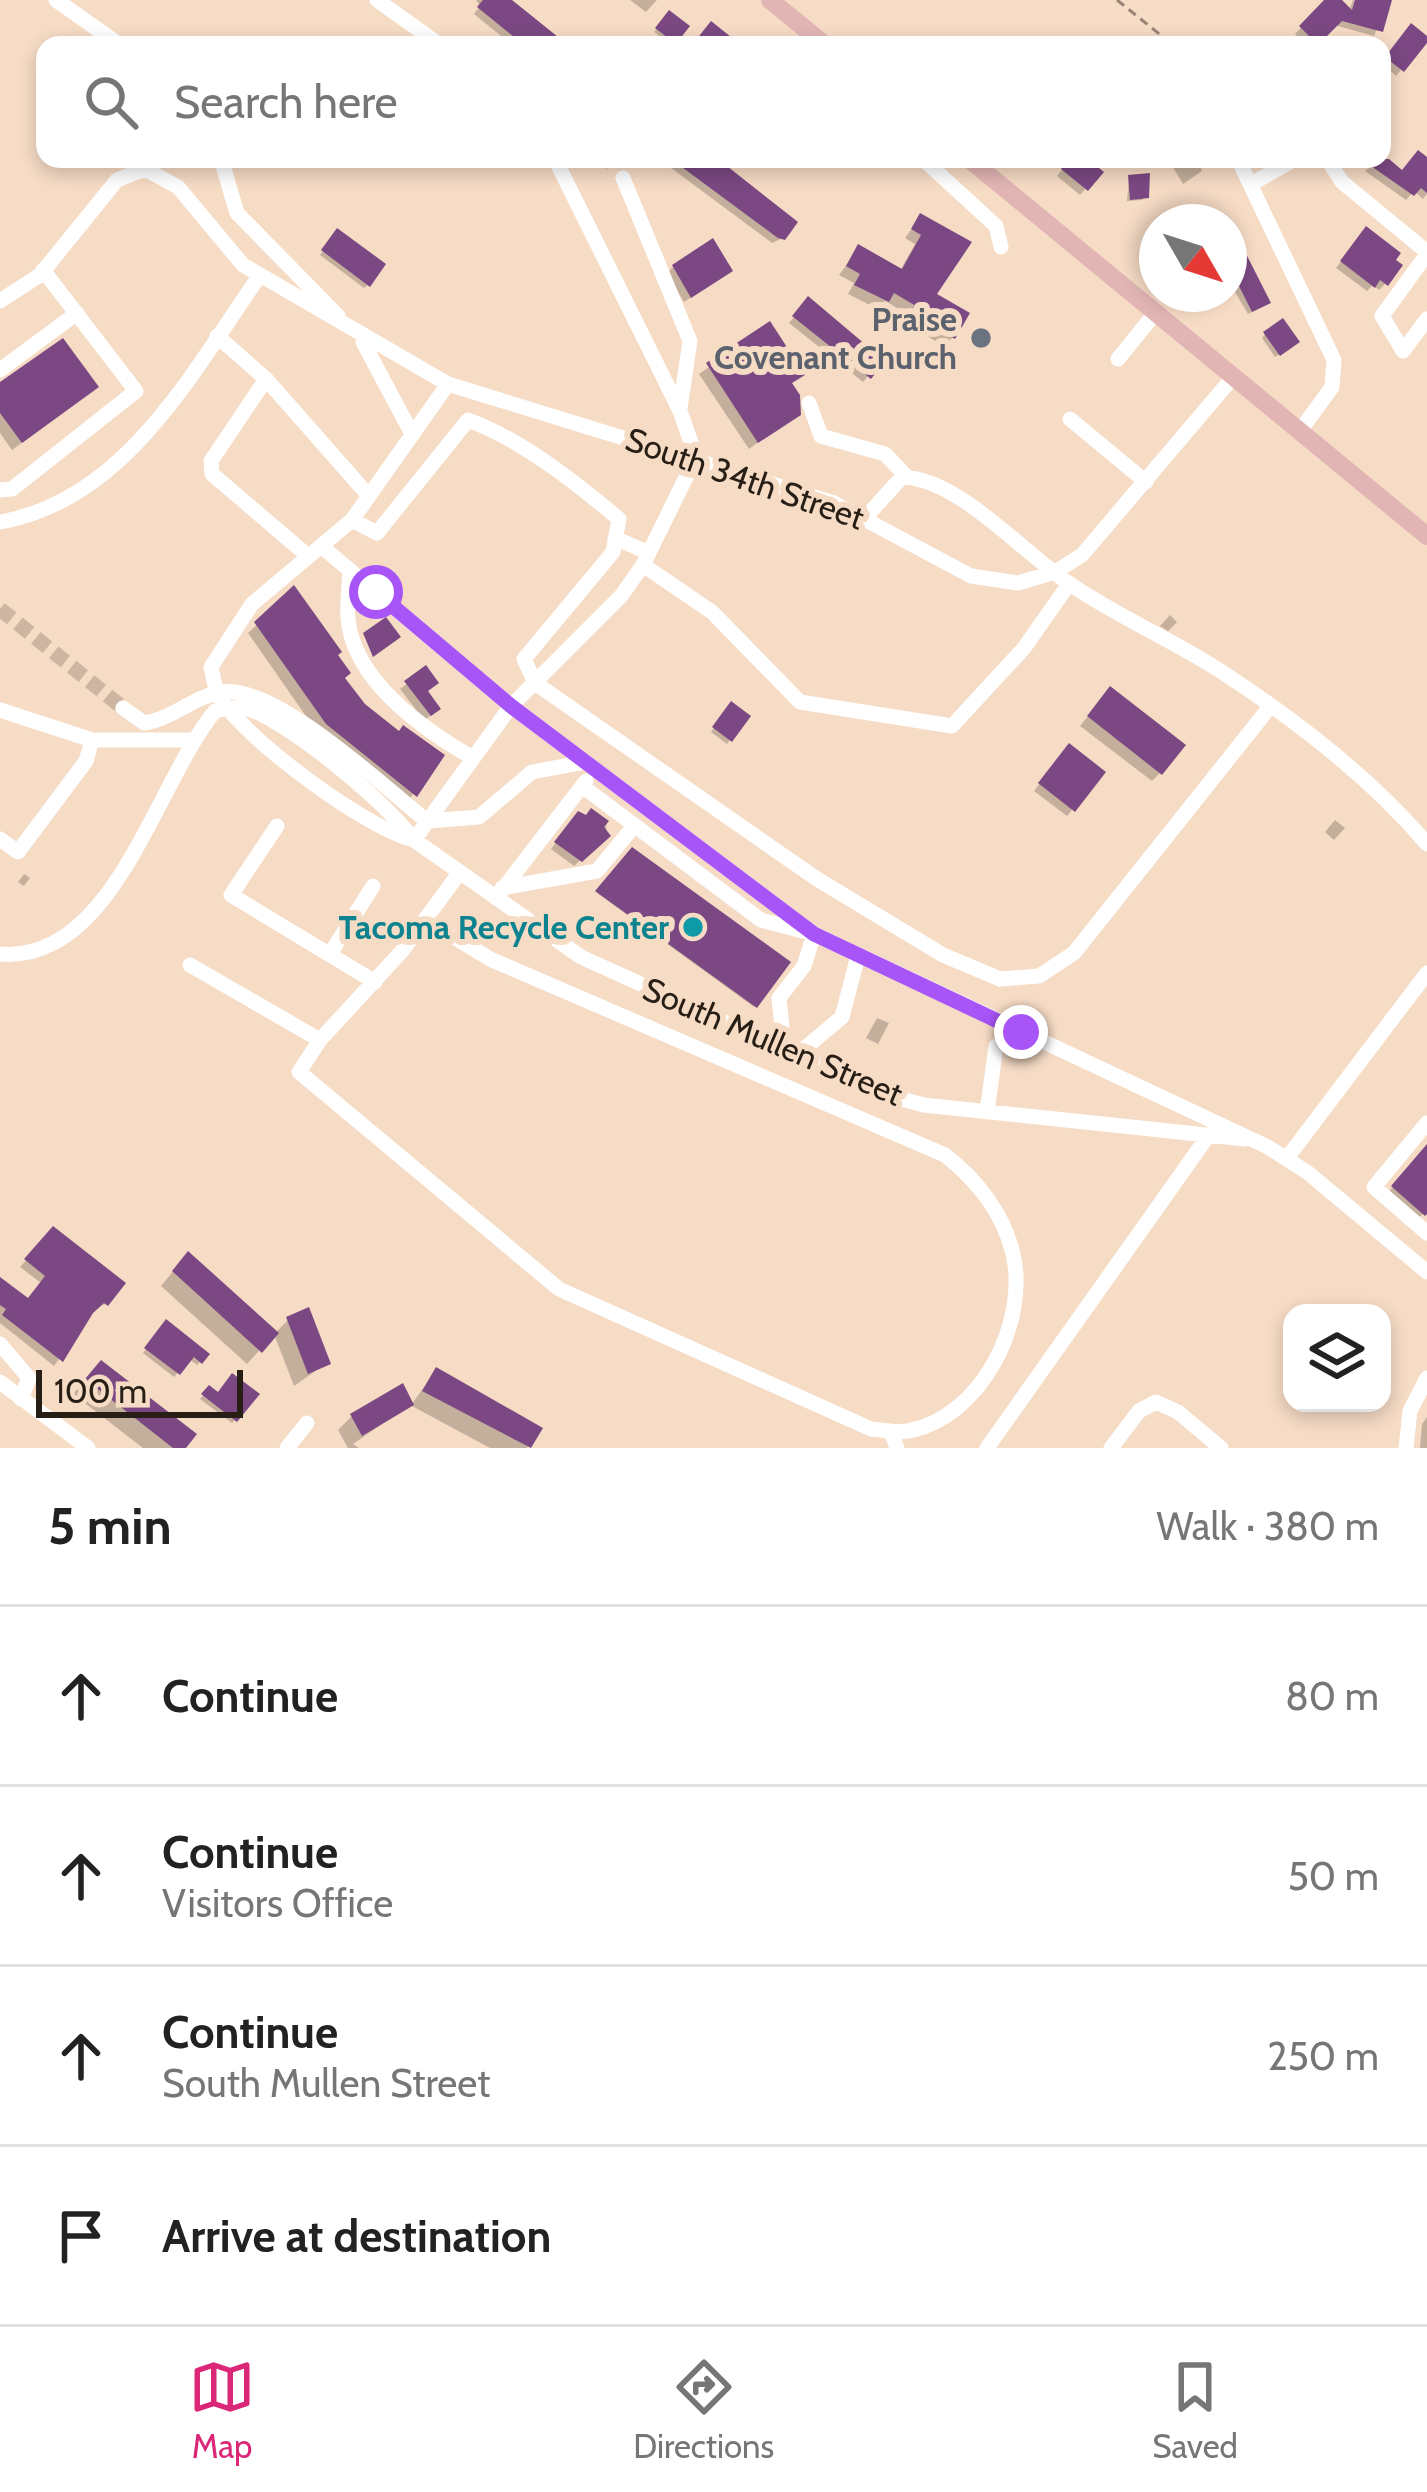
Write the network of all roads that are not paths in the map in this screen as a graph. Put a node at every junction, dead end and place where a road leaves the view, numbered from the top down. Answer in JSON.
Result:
{"nodes":[{"id":1,"x":56,"y":0,"type":"edge"},
{"id":2,"x":377,"y":0,"type":"edge"},
{"id":3,"x":770,"y":0,"type":"edge"},
{"id":4,"x":107,"y":36,"type":"edge"},
{"id":5,"x":427,"y":36,"type":"edge"},
{"id":6,"x":815,"y":36,"type":"edge"},
{"id":7,"x":224,"y":168,"type":"edge"},
{"id":8,"x":559,"y":168,"type":"edge"},
{"id":9,"x":933,"y":168,"type":"edge"},
{"id":10,"x":980,"y":168,"type":"edge"},
{"id":11,"x":1242,"y":168,"type":"edge"},
{"id":12,"x":1279,"y":168,"type":"edge"},
{"id":13,"x":1333,"y":168,"type":"edge"},
{"id":14,"x":623,"y":178,"type":"dead end"},
{"id":15,"x":1250,"y":184,"type":"junction"},
{"id":16,"x":1001,"y":247,"type":"dead end"},
{"id":17,"x":1427,"y":253,"type":"edge"},
{"id":18,"x":44,"y":270,"type":"junction"},
{"id":19,"x":260,"y":275,"type":"junction"},
{"id":20,"x":1139,"y":298,"type":"edge"},
{"id":21,"x":0,"y":301,"type":"edge"},
{"id":22,"x":1156,"y":312,"type":"joint"},
{"id":23,"x":76,"y":313,"type":"junction"},
{"id":24,"x":1427,"y":319,"type":"edge"},
{"id":25,"x":217,"y":337,"type":"junction"},
{"id":26,"x":361,"y":338,"type":"junction"},
{"id":27,"x":1118,"y":359,"type":"dead end"},
{"id":28,"x":0,"y":370,"type":"edge"},
{"id":29,"x":1234,"y":376,"type":"junction"},
{"id":30,"x":266,"y":379,"type":"junction"},
{"id":31,"x":448,"y":384,"type":"junction"},
{"id":32,"x":485,"y":395,"type":"junction"},
{"id":33,"x":809,"y":403,"type":"dead end"},
{"id":34,"x":680,"y":411,"type":"junction"},
{"id":35,"x":1070,"y":419,"type":"dead end"},
{"id":36,"x":478,"y":424,"type":"junction"},
{"id":37,"x":1300,"y":431,"type":"junction"},
{"id":38,"x":412,"y":434,"type":"junction"},
{"id":39,"x":696,"y":457,"type":"junction"},
{"id":40,"x":907,"y":477,"type":"junction"},
{"id":41,"x":1146,"y":482,"type":"junction"},
{"id":42,"x":0,"y":490,"type":"edge"},
{"id":43,"x":369,"y":496,"type":"junction"},
{"id":44,"x":865,"y":518,"type":"junction"},
{"id":45,"x":352,"y":520,"type":"junction"},
{"id":46,"x":0,"y":522,"type":"edge"},
{"id":47,"x":1427,"y":536,"type":"edge"},
{"id":48,"x":615,"y":538,"type":"junction"},
{"id":49,"x":315,"y":551,"type":"junction"},
{"id":50,"x":646,"y":559,"type":"junction"},
{"id":51,"x":350,"y":570,"type":"junction"},
{"id":52,"x":1055,"y":572,"type":"junction"},
{"id":53,"x":1070,"y":584,"type":"junction"},
{"id":54,"x":535,"y":682,"type":"junction"},
{"id":55,"x":217,"y":692,"type":"junction"},
{"id":56,"x":511,"y":706,"type":"junction"},
{"id":57,"x":123,"y":708,"type":"tunnel mouth"},
{"id":58,"x":1269,"y":708,"type":"junction"},
{"id":59,"x":222,"y":709,"type":"junction"},
{"id":60,"x":0,"y":710,"type":"edge"},
{"id":61,"x":92,"y":740,"type":"junction"},
{"id":62,"x":192,"y":740,"type":"junction"},
{"id":63,"x":473,"y":758,"type":"junction"},
{"id":64,"x":590,"y":766,"type":"junction"},
{"id":65,"x":582,"y":786,"type":"junction"},
{"id":66,"x":428,"y":821,"type":"junction"},
{"id":67,"x":277,"y":826,"type":"dead end"},
{"id":68,"x":634,"y":826,"type":"junction"},
{"id":69,"x":0,"y":839,"type":"edge"},
{"id":70,"x":414,"y":840,"type":"junction"},
{"id":71,"x":1427,"y":844,"type":"edge"},
{"id":72,"x":460,"y":872,"type":"junction"},
{"id":73,"x":373,"y":886,"type":"dead end"},
{"id":74,"x":499,"y":893,"type":"junction"},
{"id":75,"x":425,"y":919,"type":"junction"},
{"id":76,"x":814,"y":934,"type":"junction"},
{"id":77,"x":0,"y":954,"type":"edge"},
{"id":78,"x":330,"y":954,"type":"junction"},
{"id":79,"x":858,"y":956,"type":"junction"},
{"id":80,"x":190,"y":965,"type":"dead end"},
{"id":81,"x":1427,"y":973,"type":"edge"},
{"id":82,"x":375,"y":982,"type":"junction"},
{"id":83,"x":1021,"y":1032,"type":"junction"},
{"id":84,"x":320,"y":1040,"type":"junction"},
{"id":85,"x":791,"y":1051,"type":"junction"},
{"id":86,"x":987,"y":1112,"type":"junction"},
{"id":87,"x":1427,"y":1123,"type":"edge"},
{"id":88,"x":1208,"y":1136,"type":"junction"},
{"id":89,"x":1245,"y":1139,"type":"junction"},
{"id":90,"x":1287,"y":1158,"type":"junction"},
{"id":91,"x":1427,"y":1236,"type":"edge"},
{"id":92,"x":1410,"y":1258,"type":"junction"},
{"id":93,"x":1427,"y":1272,"type":"edge"},
{"id":94,"x":0,"y":1344,"type":"edge"},
{"id":95,"x":1427,"y":1378,"type":"edge"},
{"id":96,"x":0,"y":1382,"type":"edge"},
{"id":97,"x":21,"y":1399,"type":"junction"},
{"id":98,"x":307,"y":1423,"type":"dead end"},
{"id":99,"x":891,"y":1431,"type":"junction"},
{"id":100,"x":88,"y":1448,"type":"edge"},
{"id":101,"x":287,"y":1448,"type":"edge"},
{"id":102,"x":897,"y":1448,"type":"edge"},
{"id":103,"x":987,"y":1448,"type":"edge"},
{"id":104,"x":1111,"y":1448,"type":"edge"},
{"id":105,"x":1221,"y":1448,"type":"edge"},
{"id":106,"x":1406,"y":1448,"type":"edge"}],
"edges":[{"from":1,"to":4,"type":"street"},
{"from":2,"to":5,"type":"street"},
{"from":3,"to":6,"type":"main road"},
{"from":7,"to":26,"type":"street"},
{"from":8,"to":34,"type":"street"},
{"from":9,"to":16,"type":"street"},
{"from":10,"to":20,"type":"main road"},
{"from":11,"to":15,"type":"street"},
{"from":12,"to":15,"type":"street"},
{"from":13,"to":17,"type":"street"},
{"from":14,"to":34,"type":"street"},
{"from":15,"to":37,"type":"street"},
{"from":17,"to":24,"type":"street"},
{"from":18,"to":19,"type":"street"},
{"from":18,"to":21,"type":"street"},
{"from":18,"to":23,"type":"street"},
{"from":19,"to":25,"type":"street"},
{"from":19,"to":26,"type":"street"},
{"from":22,"to":27,"type":"street"},
{"from":22,"to":29,"type":"main road"},
{"from":23,"to":28,"type":"street"},
{"from":23,"to":42,"type":"street"},
{"from":25,"to":30,"type":"street"},
{"from":25,"to":46,"type":"street"},
{"from":26,"to":31,"type":"street","name":"South 34th Street"},
{"from":26,"to":38,"type":"street"},
{"from":29,"to":37,"type":"main road"},
{"from":29,"to":41,"type":"street"},
{"from":30,"to":43,"type":"street"},
{"from":30,"to":49,"type":"street","name":"South Mullen Street"},
{"from":31,"to":32,"type":"street","name":"South 34th Street"},
{"from":31,"to":38,"type":"street"},
{"from":32,"to":36,"type":"street"},
{"from":32,"to":39,"type":"street","name":"South 34th Street"},
{"from":33,"to":40,"type":"street"},
{"from":34,"to":39,"type":"street"},
{"from":35,"to":41,"type":"street"},
{"from":36,"to":45,"type":"street"},
{"from":36,"to":48,"type":"street"},
{"from":37,"to":47,"type":"main road"},
{"from":38,"to":43,"type":"street"},
{"from":39,"to":44,"type":"street","name":"South 34th Street"},
{"from":39,"to":50,"type":"street"},
{"from":40,"to":44,"type":"street"},
{"from":40,"to":52,"type":"street"},
{"from":41,"to":52,"type":"street"},
{"from":43,"to":45,"type":"street"},
{"from":44,"to":52,"type":"street","name":"South 34th Street"},
{"from":45,"to":49,"type":"street"},
{"from":48,"to":50,"type":"street"},
{"from":48,"to":54,"type":"street"},
{"from":49,"to":51,"type":"street","name":"South Mullen Street"},
{"from":49,"to":55,"type":"street"},
{"from":50,"to":53,"type":"street"},
{"from":50,"to":54,"type":"street"},
{"from":51,"to":56,"type":"street","name":"South Mullen Street"},
{"from":51,"to":63,"type":"street"},
{"from":52,"to":53,"type":"street"},
{"from":53,"to":58,"type":"street"},
{"from":54,"to":56,"type":"street"},
{"from":54,"to":58,"type":"street"},
{"from":55,"to":57,"type":"street"},
{"from":55,"to":59,"type":"street"},
{"from":55,"to":66,"type":"street"},
{"from":56,"to":63,"type":"street"},
{"from":56,"to":64,"type":"street","name":"South Mullen Street"},
{"from":58,"to":71,"type":"street"},
{"from":59,"to":62,"type":"street"},
{"from":59,"to":70,"type":"street","name":"South Mullen Street"},
{"from":60,"to":61,"type":"street"},
{"from":61,"to":62,"type":"street"},
{"from":61,"to":69,"type":"street"},
{"from":62,"to":77,"type":"street"},
{"from":63,"to":66,"type":"street"},
{"from":64,"to":65,"type":"street"},
{"from":64,"to":66,"type":"street"},
{"from":64,"to":76,"type":"street","name":"South Mullen Street"},
{"from":65,"to":68,"type":"street"},
{"from":65,"to":74,"type":"street"},
{"from":66,"to":70,"type":"street"},
{"from":67,"to":78,"type":"street"},
{"from":68,"to":74,"type":"street"},
{"from":68,"to":76,"type":"street"},
{"from":70,"to":72,"type":"street","name":"South Mullen Street"},
{"from":72,"to":74,"type":"street","name":"South Mullen Street"},
{"from":72,"to":75,"type":"street"},
{"from":73,"to":78,"type":"street"},
{"from":74,"to":85,"type":"street","name":"South Mullen Street"},
{"from":75,"to":82,"type":"street"},
{"from":75,"to":99,"type":"street"},
{"from":76,"to":79,"type":"street","name":"South Mullen Street"},
{"from":76,"to":85,"type":"street"},
{"from":78,"to":82,"type":"street"},
{"from":79,"to":83,"type":"street","name":"South Mullen Street"},
{"from":79,"to":85,"type":"street"},
{"from":80,"to":84,"type":"street"},
{"from":81,"to":90,"type":"street"},
{"from":82,"to":84,"type":"street"},
{"from":83,"to":86,"type":"street"},
{"from":83,"to":89,"type":"street","name":"South Mullen Street"},
{"from":84,"to":99,"type":"street"},
{"from":85,"to":86,"type":"street","name":"South Mullen Street"},
{"from":86,"to":88,"type":"street","name":"South Mullen Street"},
{"from":87,"to":91,"type":"street"},
{"from":88,"to":89,"type":"street","name":"South Mullen Street"},
{"from":88,"to":103,"type":"street"},
{"from":89,"to":90,"type":"street","name":"South Mullen Street"},
{"from":90,"to":92,"type":"street","name":"South Mullen Street"},
{"from":91,"to":92,"type":"street"},
{"from":92,"to":93,"type":"street","name":"South Mullen Street"},
{"from":94,"to":97,"type":"street"},
{"from":95,"to":106,"type":"street"},
{"from":96,"to":97,"type":"street"},
{"from":97,"to":100,"type":"street"},
{"from":98,"to":101,"type":"street"},
{"from":99,"to":102,"type":"street"},
{"from":104,"to":105,"type":"street"}]}
